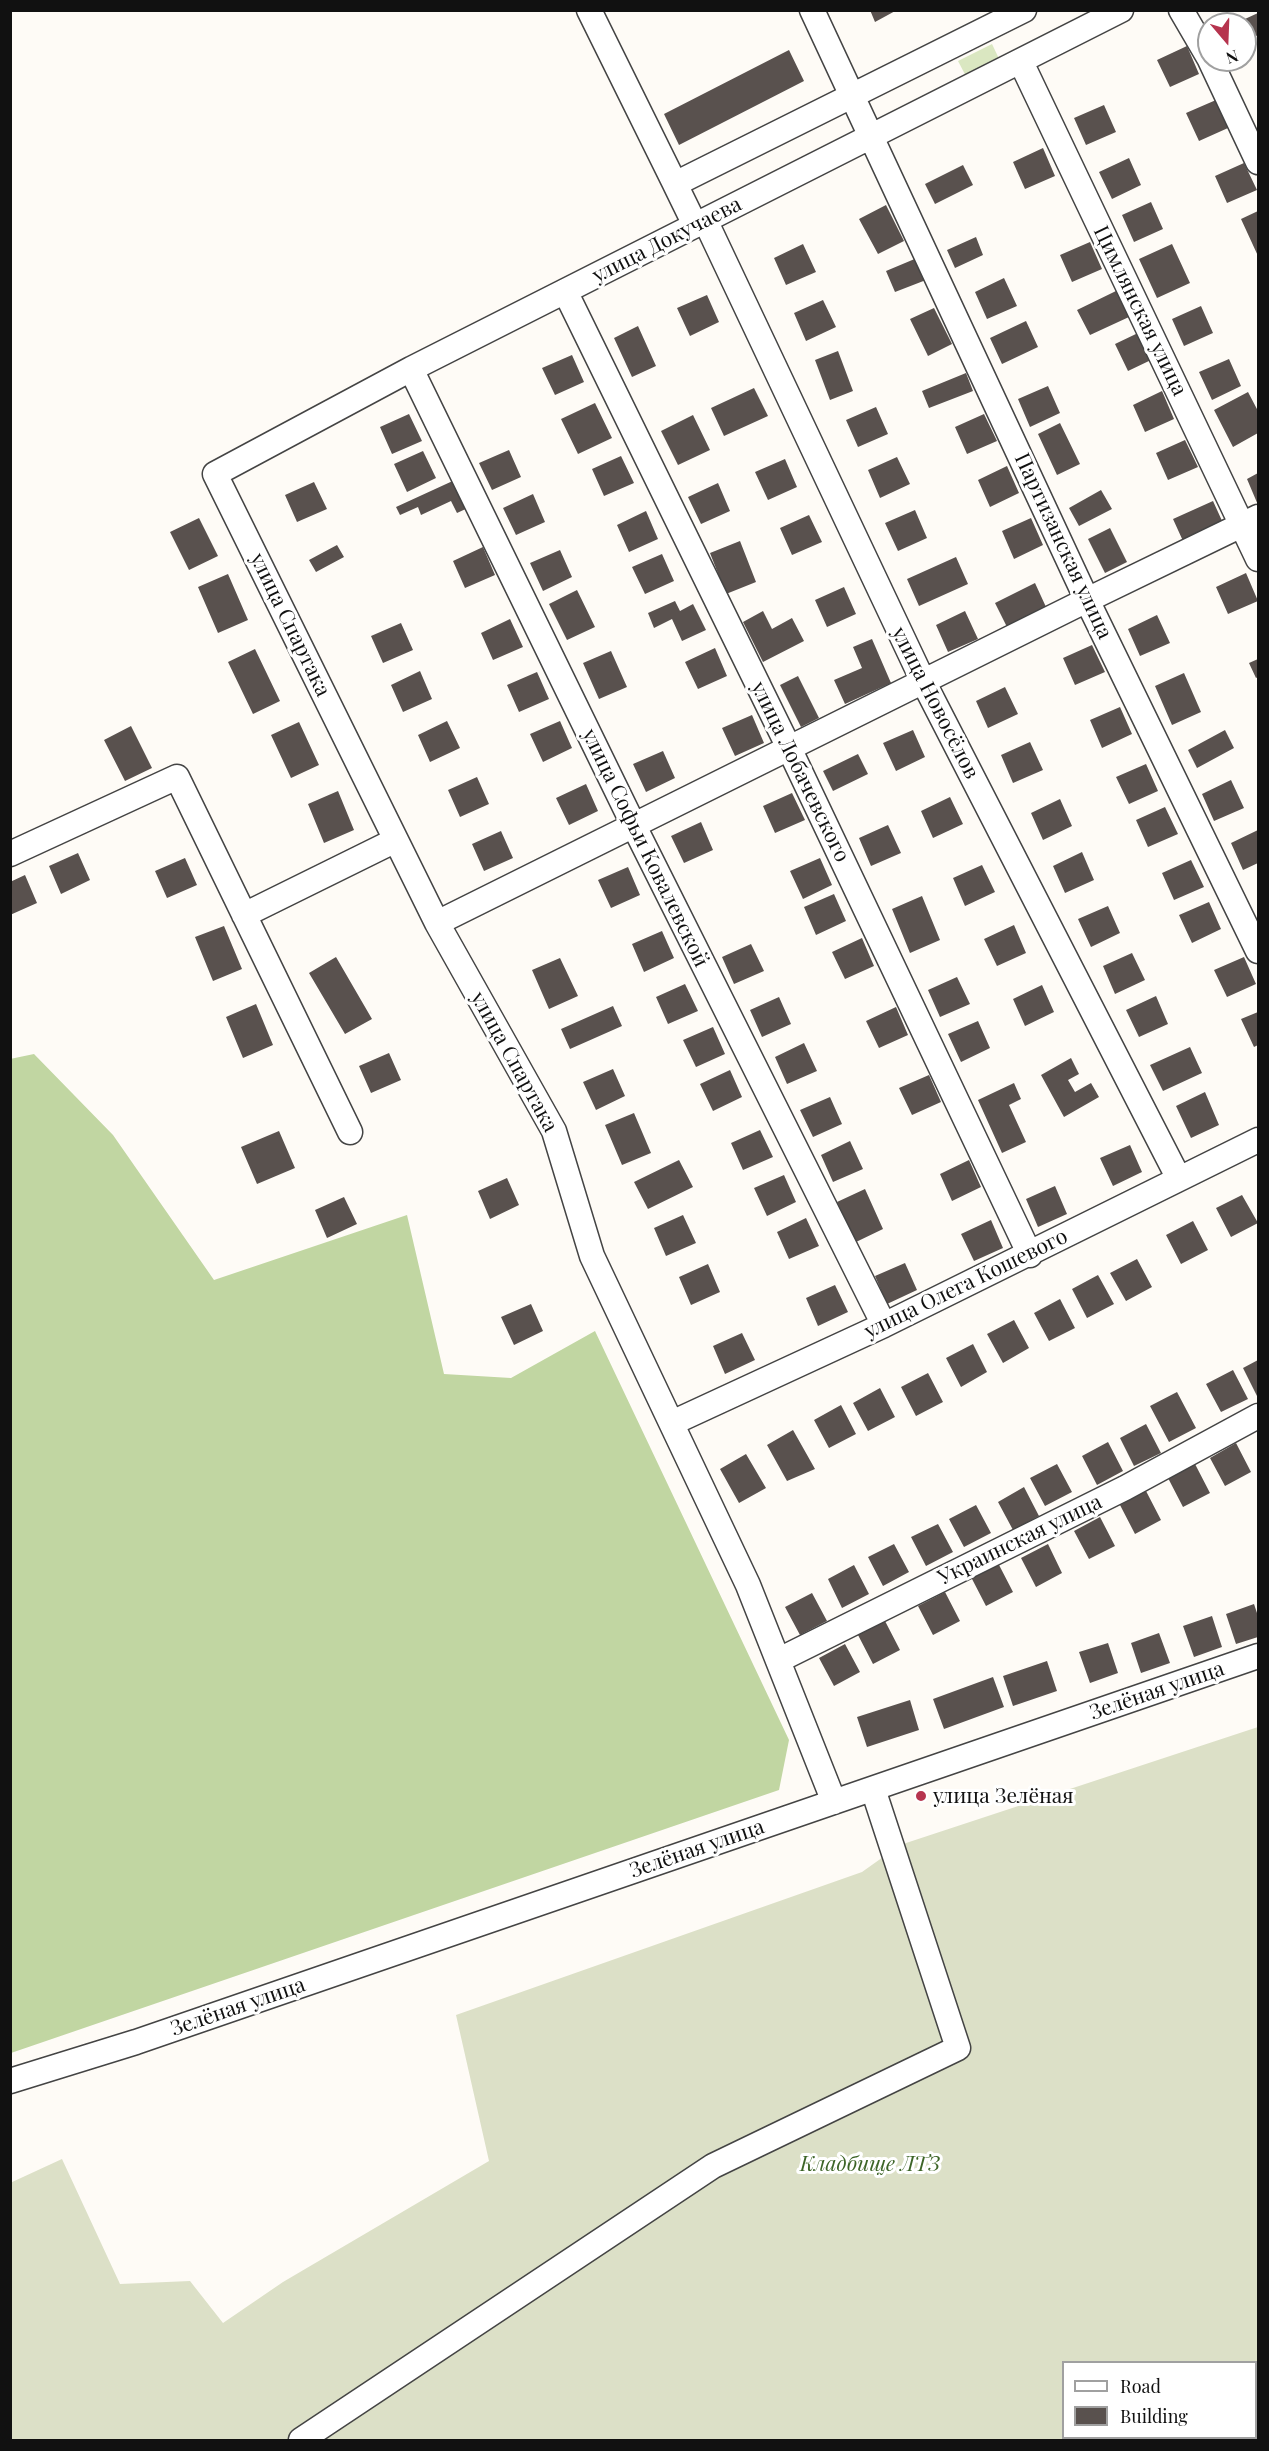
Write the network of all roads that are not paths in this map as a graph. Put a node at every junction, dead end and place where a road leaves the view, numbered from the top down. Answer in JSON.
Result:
{"nodes":[{"id":1,"x":589,"y":10,"type":"edge"},
{"id":2,"x":812,"y":10,"type":"edge"},
{"id":3,"x":1024,"y":10,"type":"edge"},
{"id":4,"x":1181,"y":10,"type":"edge"},
{"id":5,"x":1106,"y":14,"type":"edge"},
{"id":6,"x":1197,"y":37,"type":"edge"},
{"id":7,"x":1021,"y":62,"type":"junction"},
{"id":8,"x":1216,"y":72,"type":"edge"},
{"id":9,"x":853,"y":96,"type":"junction"},
{"id":10,"x":873,"y":138,"type":"junction"},
{"id":11,"x":1258,"y":162,"type":"edge"},
{"id":12,"x":675,"y":184,"type":"junction"},
{"id":13,"x":700,"y":223,"type":"junction"},
{"id":14,"x":565,"y":291,"type":"junction"},
{"id":15,"x":411,"y":369,"type":"junction"},
{"id":16,"x":215,"y":474,"type":"joint"},
{"id":17,"x":1250,"y":521,"type":"edge"},
{"id":18,"x":1258,"y":559,"type":"edge"},
{"id":19,"x":1087,"y":600,"type":"junction"},
{"id":20,"x":923,"y":681,"type":"junction"},
{"id":21,"x":789,"y":748,"type":"junction"},
{"id":22,"x":634,"y":826,"type":"junction"},
{"id":23,"x":396,"y":840,"type":"junction"},
{"id":24,"x":10,"y":854,"type":"edge"},
{"id":25,"x":244,"y":915,"type":"junction"},
{"id":26,"x":437,"y":923,"type":"junction"},
{"id":27,"x":1258,"y":951,"type":"edge"},
{"id":28,"x":350,"y":1132,"type":"dead end"},
{"id":29,"x":1258,"y":1140,"type":"edge"},
{"id":30,"x":1179,"y":1179,"type":"junction"},
{"id":31,"x":1030,"y":1255,"type":"junction"},
{"id":32,"x":884,"y":1325,"type":"junction"},
{"id":33,"x":1258,"y":1416,"type":"edge"},
{"id":34,"x":672,"y":1423,"type":"junction"},
{"id":35,"x":1258,"y":1656,"type":"edge"},
{"id":36,"x":779,"y":1660,"type":"junction"},
{"id":37,"x":873,"y":1789,"type":"junction"},
{"id":38,"x":834,"y":1802,"type":"junction"},
{"id":39,"x":10,"y":2080,"type":"edge"},
{"id":40,"x":301,"y":2440,"type":"edge"}],
"edges":[{"from":1,"to":12,"type":"street","name":"улица Новосёлов"},
{"from":2,"to":9,"type":"street","name":"Партизанская улица"},
{"from":3,"to":9,"type":"street"},
{"from":4,"to":6,"type":"street"},
{"from":5,"to":7,"type":"street","name":"улица Докучаева"},
{"from":7,"to":10,"type":"street","name":"улица Докучаева"},
{"from":7,"to":17,"type":"street","name":"Цимлянская улица"},
{"from":8,"to":11,"type":"street"},
{"from":9,"to":10,"type":"street","name":"Партизанская улица"},
{"from":9,"to":12,"type":"street"},
{"from":10,"to":13,"type":"street","name":"улица Докучаева"},
{"from":10,"to":19,"type":"street","name":"Партизанская улица"},
{"from":12,"to":13,"type":"street","name":"улица Новосёлов"},
{"from":13,"to":14,"type":"street","name":"улица Докучаева"},
{"from":13,"to":20,"type":"street","name":"улица Новосёлов"},
{"from":14,"to":15,"type":"street","name":"улица Докучаева"},
{"from":14,"to":21,"type":"street","name":"улица Лобачевского"},
{"from":15,"to":16,"type":"street","name":"улица Докучаева"},
{"from":15,"to":22,"type":"street","name":"улица Софьи Ковалевской"},
{"from":16,"to":23,"type":"street","name":"улица Спартака"},
{"from":17,"to":18,"type":"street","name":"Цимлянская улица"},
{"from":17,"to":19,"type":"street"},
{"from":19,"to":20,"type":"street"},
{"from":19,"to":27,"type":"street","name":"Партизанская улица"},
{"from":20,"to":21,"type":"street"},
{"from":20,"to":30,"type":"street","name":"улица Новосёлов"},
{"from":21,"to":22,"type":"street"},
{"from":21,"to":31,"type":"street","name":"улица Лобачевского"},
{"from":22,"to":26,"type":"street"},
{"from":22,"to":32,"type":"street","name":"улица Софьи Ковалевской"},
{"from":23,"to":25,"type":"street"},
{"from":23,"to":26,"type":"street","name":"улица Спартака"},
{"from":24,"to":25,"type":"street"},
{"from":25,"to":28,"type":"street"},
{"from":26,"to":34,"type":"street","name":"улица Спартака"},
{"from":29,"to":30,"type":"street","name":"улица Олега Кошевого"},
{"from":30,"to":31,"type":"street","name":"улица Олега Кошевого"},
{"from":31,"to":32,"type":"street","name":"улица Олега Кошевого"},
{"from":32,"to":34,"type":"street","name":"улица Олега Кошевого"},
{"from":33,"to":36,"type":"street","name":"Украинская улица"},
{"from":34,"to":36,"type":"street","name":"улица Спартака"},
{"from":35,"to":37,"type":"street","name":"Зелёная улица"},
{"from":36,"to":38,"type":"street","name":"улица Спартака"},
{"from":37,"to":38,"type":"street","name":"Зелёная улица"},
{"from":37,"to":40,"type":"street"},
{"from":38,"to":39,"type":"street","name":"Зелёная улица"}]}
